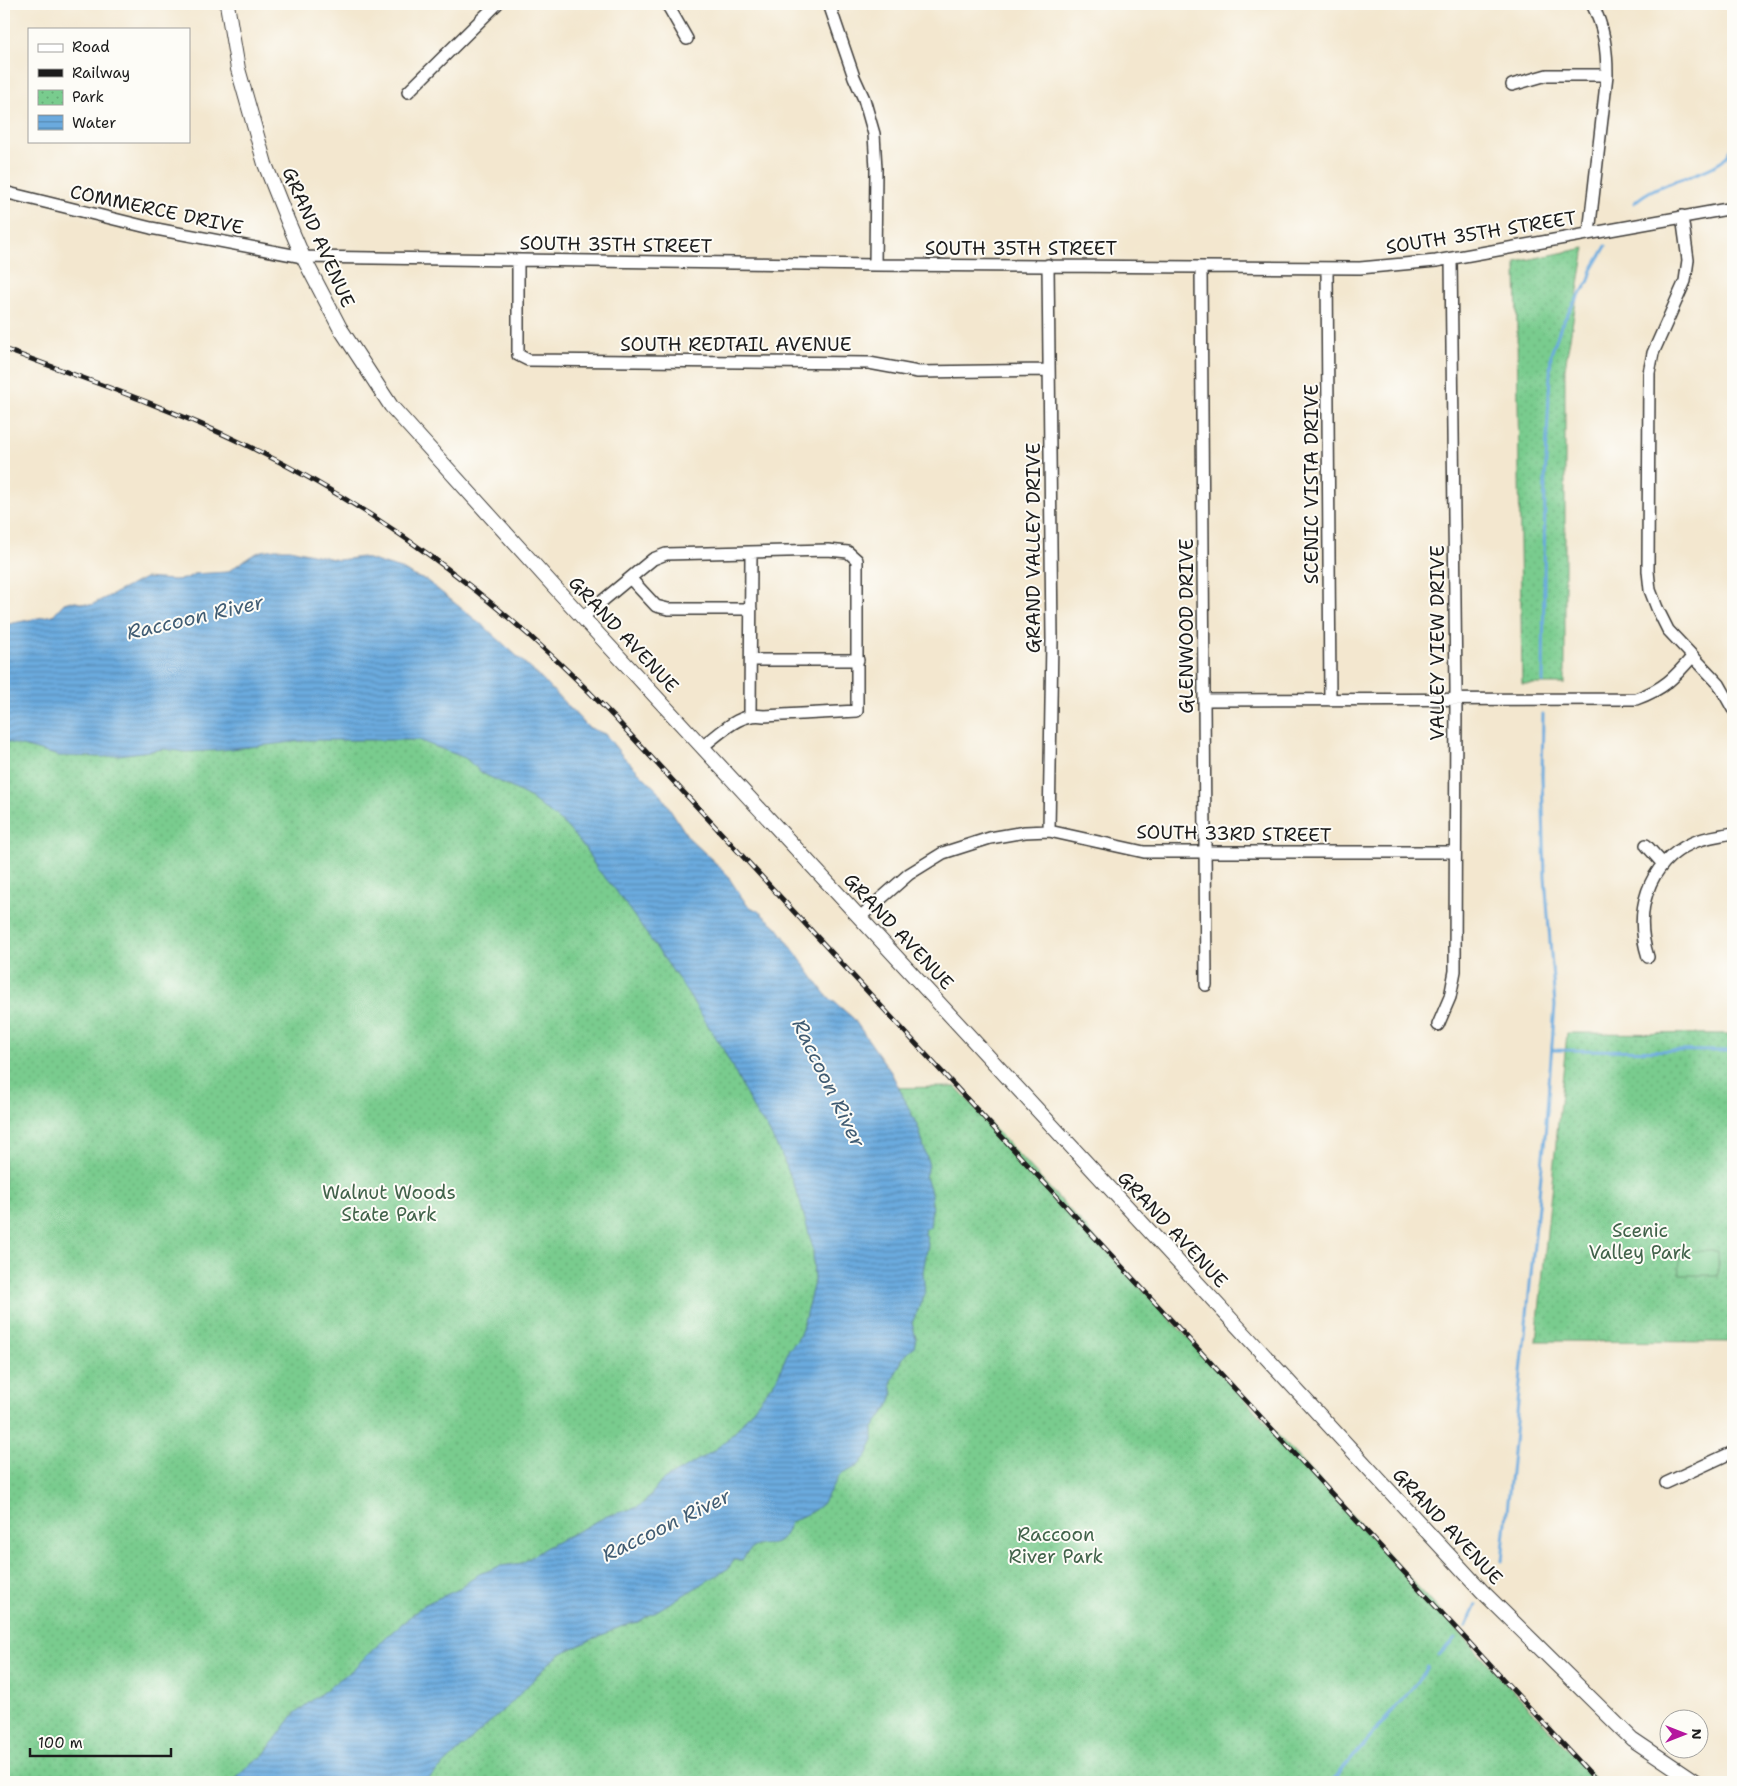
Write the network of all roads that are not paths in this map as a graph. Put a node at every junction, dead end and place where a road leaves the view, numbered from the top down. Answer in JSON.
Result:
{"nodes":[{"id":1,"x":227,"y":4,"type":"edge"},
{"id":2,"x":497,"y":4,"type":"edge"},
{"id":3,"x":667,"y":4,"type":"edge"},
{"id":4,"x":829,"y":4,"type":"edge"},
{"id":5,"x":1592,"y":4,"type":"edge"},
{"id":6,"x":688,"y":39,"type":"dead end"},
{"id":7,"x":1607,"y":75,"type":"junction"},
{"id":8,"x":1512,"y":86,"type":"dead end"},
{"id":9,"x":408,"y":92,"type":"dead end"},
{"id":10,"x":4,"y":192,"type":"edge"},
{"id":11,"x":1733,"y":208,"type":"edge"},
{"id":12,"x":1682,"y":216,"type":"junction"},
{"id":13,"x":1589,"y":233,"type":"junction"},
{"id":14,"x":303,"y":257,"type":"junction"},
{"id":15,"x":1451,"y":259,"type":"junction"},
{"id":16,"x":518,"y":260,"type":"junction"},
{"id":17,"x":875,"y":265,"type":"junction"},
{"id":18,"x":1048,"y":265,"type":"junction"},
{"id":19,"x":1201,"y":267,"type":"junction"},
{"id":20,"x":1326,"y":269,"type":"junction"},
{"id":21,"x":1049,"y":370,"type":"junction"},
{"id":22,"x":751,"y":553,"type":"junction"},
{"id":23,"x":630,"y":578,"type":"junction"},
{"id":24,"x":751,"y":609,"type":"junction"},
{"id":25,"x":582,"y":617,"type":"junction"},
{"id":26,"x":1693,"y":656,"type":"junction"},
{"id":27,"x":751,"y":660,"type":"junction"},
{"id":28,"x":858,"y":660,"type":"junction"},
{"id":29,"x":1204,"y":700,"type":"junction"},
{"id":30,"x":1330,"y":700,"type":"junction"},
{"id":31,"x":1456,"y":700,"type":"junction"},
{"id":32,"x":1733,"y":709,"type":"edge"},
{"id":33,"x":750,"y":714,"type":"junction"},
{"id":34,"x":702,"y":747,"type":"junction"},
{"id":35,"x":1049,"y":831,"type":"junction"},
{"id":36,"x":1733,"y":833,"type":"edge"},
{"id":37,"x":1646,"y":845,"type":"dead end"},
{"id":38,"x":1204,"y":852,"type":"junction"},
{"id":39,"x":1455,"y":852,"type":"junction"},
{"id":40,"x":1663,"y":864,"type":"junction"},
{"id":41,"x":860,"y":916,"type":"junction"},
{"id":42,"x":1648,"y":957,"type":"dead end"},
{"id":43,"x":1206,"y":984,"type":"dead end"},
{"id":44,"x":1438,"y":1025,"type":"dead end"},
{"id":45,"x":1733,"y":1452,"type":"edge"},
{"id":46,"x":1666,"y":1483,"type":"dead end"},
{"id":47,"x":1696,"y":1782,"type":"edge"}],
"edges":[{"from":1,"to":14,"type":"main road","name":"GRAND AVENUE"},
{"from":2,"to":9,"type":"street"},
{"from":3,"to":6,"type":"street"},
{"from":4,"to":17,"type":"street"},
{"from":5,"to":7,"type":"street"},
{"from":7,"to":8,"type":"street"},
{"from":7,"to":13,"type":"street"},
{"from":10,"to":14,"type":"street","name":"COMMERCE DRIVE"},
{"from":11,"to":12,"type":"street","name":"SOUTH 35TH STREET"},
{"from":12,"to":13,"type":"street","name":"SOUTH 35TH STREET"},
{"from":12,"to":26,"type":"street"},
{"from":13,"to":15,"type":"street","name":"SOUTH 35TH STREET"},
{"from":14,"to":16,"type":"street","name":"SOUTH 35TH STREET"},
{"from":14,"to":25,"type":"main road","name":"GRAND AVENUE"},
{"from":15,"to":20,"type":"street","name":"SOUTH 35TH STREET"},
{"from":15,"to":31,"type":"street","name":"VALLEY VIEW DRIVE"},
{"from":16,"to":17,"type":"street","name":"SOUTH 35TH STREET"},
{"from":16,"to":21,"type":"street","name":"SOUTH REDTAIL AVENUE"},
{"from":17,"to":18,"type":"street","name":"SOUTH 35TH STREET"},
{"from":18,"to":19,"type":"street","name":"SOUTH 35TH STREET"},
{"from":18,"to":21,"type":"street","name":"GRAND VALLEY DRIVE"},
{"from":19,"to":20,"type":"street","name":"SOUTH 35TH STREET"},
{"from":19,"to":29,"type":"street","name":"GLENWOOD DRIVE"},
{"from":20,"to":30,"type":"street","name":"SCENIC VISTA DRIVE"},
{"from":21,"to":35,"type":"street","name":"GRAND VALLEY DRIVE"},
{"from":22,"to":23,"type":"street"},
{"from":22,"to":24,"type":"street"},
{"from":22,"to":28,"type":"street"},
{"from":23,"to":24,"type":"street"},
{"from":23,"to":25,"type":"street"},
{"from":24,"to":27,"type":"street"},
{"from":25,"to":34,"type":"main road","name":"GRAND AVENUE"},
{"from":26,"to":31,"type":"street"},
{"from":26,"to":32,"type":"street"},
{"from":27,"to":28,"type":"street"},
{"from":27,"to":33,"type":"street"},
{"from":28,"to":33,"type":"street"},
{"from":29,"to":30,"type":"street"},
{"from":29,"to":38,"type":"street","name":"GLENWOOD DRIVE"},
{"from":30,"to":31,"type":"street"},
{"from":31,"to":39,"type":"street","name":"VALLEY VIEW DRIVE"},
{"from":33,"to":34,"type":"street"},
{"from":34,"to":41,"type":"main road","name":"GRAND AVENUE"},
{"from":35,"to":38,"type":"street","name":"SOUTH 33RD STREET"},
{"from":35,"to":41,"type":"street","name":"SOUTH 33RD STREET"},
{"from":36,"to":40,"type":"street"},
{"from":37,"to":40,"type":"street"},
{"from":38,"to":39,"type":"street","name":"SOUTH 33RD STREET"},
{"from":38,"to":43,"type":"street","name":"GLENWOOD DRIVE"},
{"from":39,"to":44,"type":"street","name":"VALLEY VIEW DRIVE"},
{"from":40,"to":42,"type":"street"},
{"from":41,"to":47,"type":"main road","name":"GRAND AVENUE"},
{"from":45,"to":46,"type":"street"}]}
